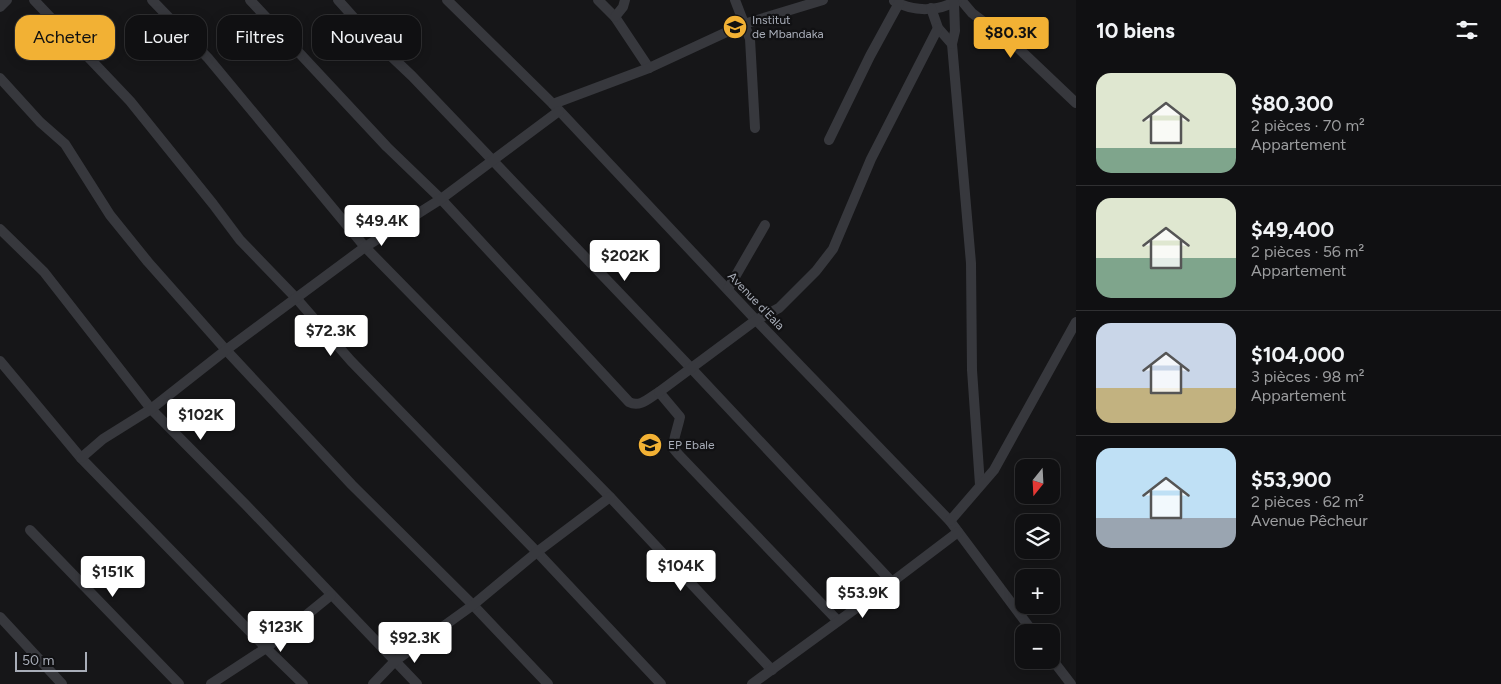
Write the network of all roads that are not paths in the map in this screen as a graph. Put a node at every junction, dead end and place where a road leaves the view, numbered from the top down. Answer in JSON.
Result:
{"nodes":[{"id":1,"x":7,"y":0,"type":"edge"},
{"id":2,"x":34,"y":0,"type":"edge"},
{"id":3,"x":152,"y":0,"type":"edge"},
{"id":4,"x":250,"y":0,"type":"edge"},
{"id":5,"x":338,"y":0,"type":"edge"},
{"id":6,"x":447,"y":0,"type":"edge"},
{"id":7,"x":598,"y":0,"type":"edge"},
{"id":8,"x":625,"y":0,"type":"edge"},
{"id":9,"x":735,"y":0,"type":"edge"},
{"id":10,"x":823,"y":0,"type":"edge"},
{"id":11,"x":894,"y":1,"type":"edge"},
{"id":12,"x":957,"y":1,"type":"edge"},
{"id":13,"x":0,"y":7,"type":"edge"},
{"id":14,"x":931,"y":8,"type":"junction"},
{"id":15,"x":615,"y":17,"type":"junction"},
{"id":16,"x":744,"y":24,"type":"junction"},
{"id":17,"x":938,"y":28,"type":"junction"},
{"id":18,"x":952,"y":44,"type":"junction"},
{"id":19,"x":648,"y":68,"type":"junction"},
{"id":20,"x":0,"y":78,"type":"edge"},
{"id":21,"x":1076,"y":103,"type":"edge"},
{"id":22,"x":556,"y":108,"type":"junction"},
{"id":23,"x":755,"y":128,"type":"dead end"},
{"id":24,"x":829,"y":140,"type":"dead end"},
{"id":25,"x":492,"y":161,"type":"junction"},
{"id":26,"x":441,"y":199,"type":"junction"},
{"id":27,"x":765,"y":225,"type":"dead end"},
{"id":28,"x":0,"y":229,"type":"edge"},
{"id":29,"x":365,"y":247,"type":"junction"},
{"id":30,"x":728,"y":289,"type":"junction"},
{"id":31,"x":296,"y":298,"type":"junction"},
{"id":32,"x":756,"y":320,"type":"junction"},
{"id":33,"x":1076,"y":322,"type":"edge"},
{"id":34,"x":226,"y":350,"type":"junction"},
{"id":35,"x":0,"y":361,"type":"edge"},
{"id":36,"x":691,"y":368,"type":"junction"},
{"id":37,"x":659,"y":392,"type":"junction"},
{"id":38,"x":151,"y":409,"type":"junction"},
{"id":39,"x":80,"y":458,"type":"junction"},
{"id":40,"x":980,"y":485,"type":"junction"},
{"id":41,"x":610,"y":497,"type":"junction"},
{"id":42,"x":950,"y":521,"type":"junction"},
{"id":43,"x":30,"y":530,"type":"dead end"},
{"id":44,"x":958,"y":532,"type":"junction"},
{"id":45,"x":537,"y":552,"type":"junction"},
{"id":46,"x":892,"y":582,"type":"junction"},
{"id":47,"x":331,"y":596,"type":"junction"},
{"id":48,"x":473,"y":604,"type":"junction"},
{"id":49,"x":0,"y":617,"type":"edge"},
{"id":50,"x":838,"y":621,"type":"junction"},
{"id":51,"x":1026,"y":624,"type":"edge"},
{"id":52,"x":266,"y":648,"type":"junction"},
{"id":53,"x":395,"y":661,"type":"junction"},
{"id":54,"x":1059,"y":669,"type":"edge"},
{"id":55,"x":772,"y":670,"type":"junction"},
{"id":56,"x":62,"y":684,"type":"edge"},
{"id":57,"x":178,"y":684,"type":"edge"},
{"id":58,"x":211,"y":684,"type":"edge"},
{"id":59,"x":303,"y":684,"type":"edge"},
{"id":60,"x":373,"y":684,"type":"edge"},
{"id":61,"x":417,"y":684,"type":"edge"},
{"id":62,"x":548,"y":684,"type":"edge"},
{"id":63,"x":661,"y":684,"type":"edge"},
{"id":64,"x":752,"y":684,"type":"edge"},
{"id":65,"x":1070,"y":684,"type":"edge"}],
"edges":[{"from":1,"to":13,"type":"street"},
{"from":2,"to":31,"type":"street"},
{"from":3,"to":29,"type":"street"},
{"from":4,"to":26,"type":"street"},
{"from":5,"to":25,"type":"street"},
{"from":6,"to":22,"type":"street","name":"Avenue d'Eala"},
{"from":7,"to":15,"type":"street"},
{"from":8,"to":15,"type":"street"},
{"from":9,"to":16,"type":"street"},
{"from":10,"to":16,"type":"street"},
{"from":11,"to":14,"type":"street"},
{"from":11,"to":24,"type":"street"},
{"from":12,"to":14,"type":"street"},
{"from":12,"to":18,"type":"street"},
{"from":12,"to":21,"type":"street"},
{"from":14,"to":17,"type":"street"},
{"from":15,"to":19,"type":"street"},
{"from":16,"to":19,"type":"street"},
{"from":16,"to":23,"type":"street"},
{"from":17,"to":18,"type":"street"},
{"from":17,"to":32,"type":"street"},
{"from":18,"to":40,"type":"street"},
{"from":19,"to":22,"type":"street"},
{"from":20,"to":34,"type":"street"},
{"from":22,"to":25,"type":"street"},
{"from":22,"to":30,"type":"street","name":"Avenue d'Eala"},
{"from":25,"to":26,"type":"street"},
{"from":25,"to":36,"type":"street"},
{"from":26,"to":29,"type":"street"},
{"from":26,"to":37,"type":"street"},
{"from":27,"to":30,"type":"street"},
{"from":28,"to":38,"type":"street"},
{"from":29,"to":31,"type":"street"},
{"from":29,"to":41,"type":"street"},
{"from":30,"to":32,"type":"street","name":"Avenue d'Eala"},
{"from":31,"to":34,"type":"street"},
{"from":31,"to":45,"type":"street"},
{"from":32,"to":36,"type":"street"},
{"from":32,"to":42,"type":"street","name":"Avenue d'Eala"},
{"from":33,"to":40,"type":"street"},
{"from":34,"to":38,"type":"street"},
{"from":34,"to":48,"type":"street"},
{"from":35,"to":39,"type":"street"},
{"from":36,"to":37,"type":"street"},
{"from":36,"to":46,"type":"street"},
{"from":37,"to":50,"type":"street"},
{"from":38,"to":39,"type":"street"},
{"from":38,"to":47,"type":"street"},
{"from":39,"to":52,"type":"street"},
{"from":40,"to":42,"type":"street"},
{"from":41,"to":45,"type":"street"},
{"from":41,"to":55,"type":"street"},
{"from":42,"to":44,"type":"street","name":"Avenue d'Eala"},
{"from":43,"to":57,"type":"street"},
{"from":44,"to":46,"type":"street"},
{"from":44,"to":51,"type":"street","name":"Avenue d'Eala"},
{"from":45,"to":48,"type":"street"},
{"from":45,"to":63,"type":"street"},
{"from":46,"to":50,"type":"street"},
{"from":47,"to":52,"type":"street"},
{"from":47,"to":53,"type":"street"},
{"from":48,"to":53,"type":"street"},
{"from":48,"to":62,"type":"street"},
{"from":49,"to":56,"type":"street"},
{"from":50,"to":55,"type":"street"},
{"from":52,"to":58,"type":"street"},
{"from":52,"to":59,"type":"street"},
{"from":53,"to":60,"type":"street"},
{"from":53,"to":61,"type":"street"},
{"from":54,"to":65,"type":"street"},
{"from":55,"to":64,"type":"street"}]}
